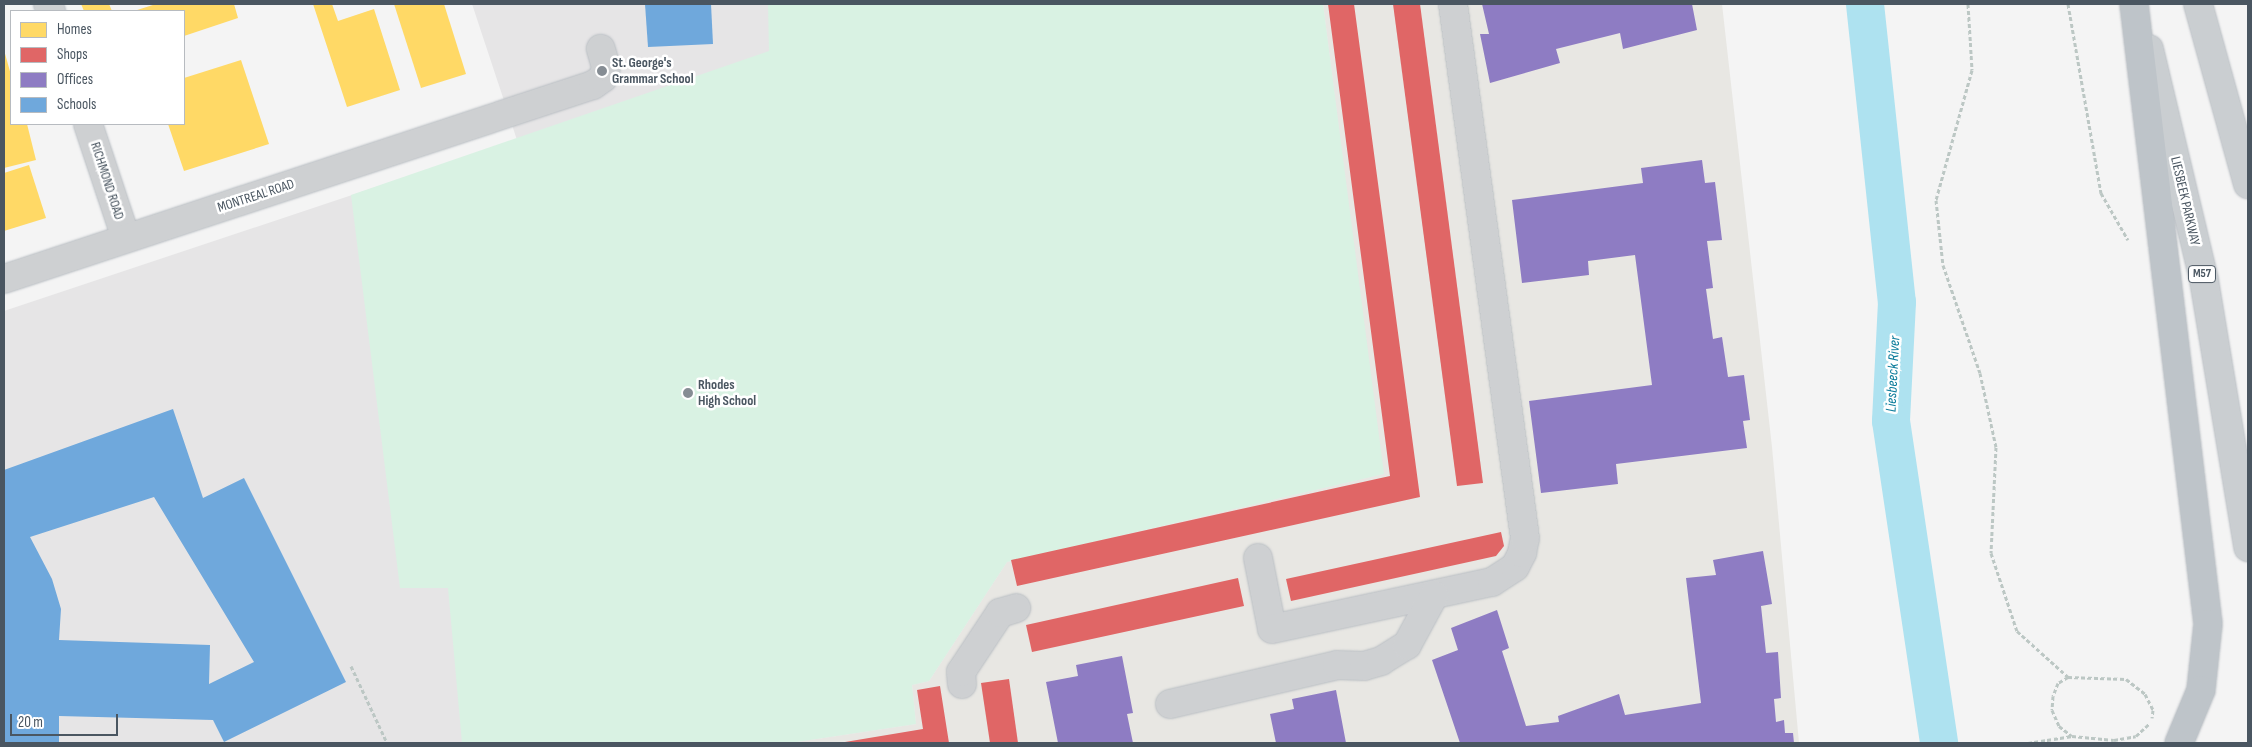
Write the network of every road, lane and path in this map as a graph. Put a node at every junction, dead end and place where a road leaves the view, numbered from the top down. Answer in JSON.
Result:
{"nodes":[{"id":1,"x":1453,"y":4,"type":"edge"},
{"id":2,"x":1968,"y":4,"type":"edge"},
{"id":3,"x":2068,"y":4,"type":"edge"},
{"id":4,"x":2136,"y":4,"type":"edge"},
{"id":5,"x":2198,"y":4,"type":"edge"},
{"id":6,"x":601,"y":48,"type":"dead end"},
{"id":7,"x":88,"y":125,"type":"edge"},
{"id":8,"x":2248,"y":184,"type":"edge"},
{"id":9,"x":126,"y":238,"type":"junction"},
{"id":10,"x":2130,"y":246,"type":"dead end"},
{"id":11,"x":4,"y":279,"type":"edge"},
{"id":12,"x":2248,"y":547,"type":"edge"},
{"id":13,"x":1258,"y":558,"type":"dead end"},
{"id":14,"x":1434,"y":595,"type":"junction"},
{"id":15,"x":1016,"y":608,"type":"dead end"},
{"id":16,"x":351,"y":666,"type":"dead end"},
{"id":17,"x":2068,"y":677,"type":"junction"},
{"id":18,"x":962,"y":684,"type":"dead end"},
{"id":19,"x":1170,"y":704,"type":"dead end"},
{"id":20,"x":2072,"y":736,"type":"junction"},
{"id":21,"x":386,"y":743,"type":"edge"},
{"id":22,"x":2028,"y":743,"type":"edge"},
{"id":23,"x":2179,"y":743,"type":"edge"}],
"edges":[{"from":1,"to":14,"type":"street"},
{"from":2,"to":17,"type":"path"},
{"from":3,"to":10,"type":"path"},
{"from":4,"to":12,"type":"main road","name":"LIESBEEK PARKWAY","number":"M57"},
{"from":4,"to":23,"type":"highway"},
{"from":5,"to":8,"type":"main road"},
{"from":6,"to":9,"type":"street","name":"MONTREAL ROAD"},
{"from":7,"to":9,"type":"street","name":"RICHMOND ROAD"},
{"from":9,"to":11,"type":"street","name":"MONTREAL ROAD"},
{"from":13,"to":14,"type":"street"},
{"from":14,"to":19,"type":"street"},
{"from":15,"to":18,"type":"street"},
{"from":16,"to":21,"type":"path"},
{"from":17,"to":20,"type":"path"},
{"from":17,"to":20,"type":"path"},
{"from":20,"to":22,"type":"path"}]}
